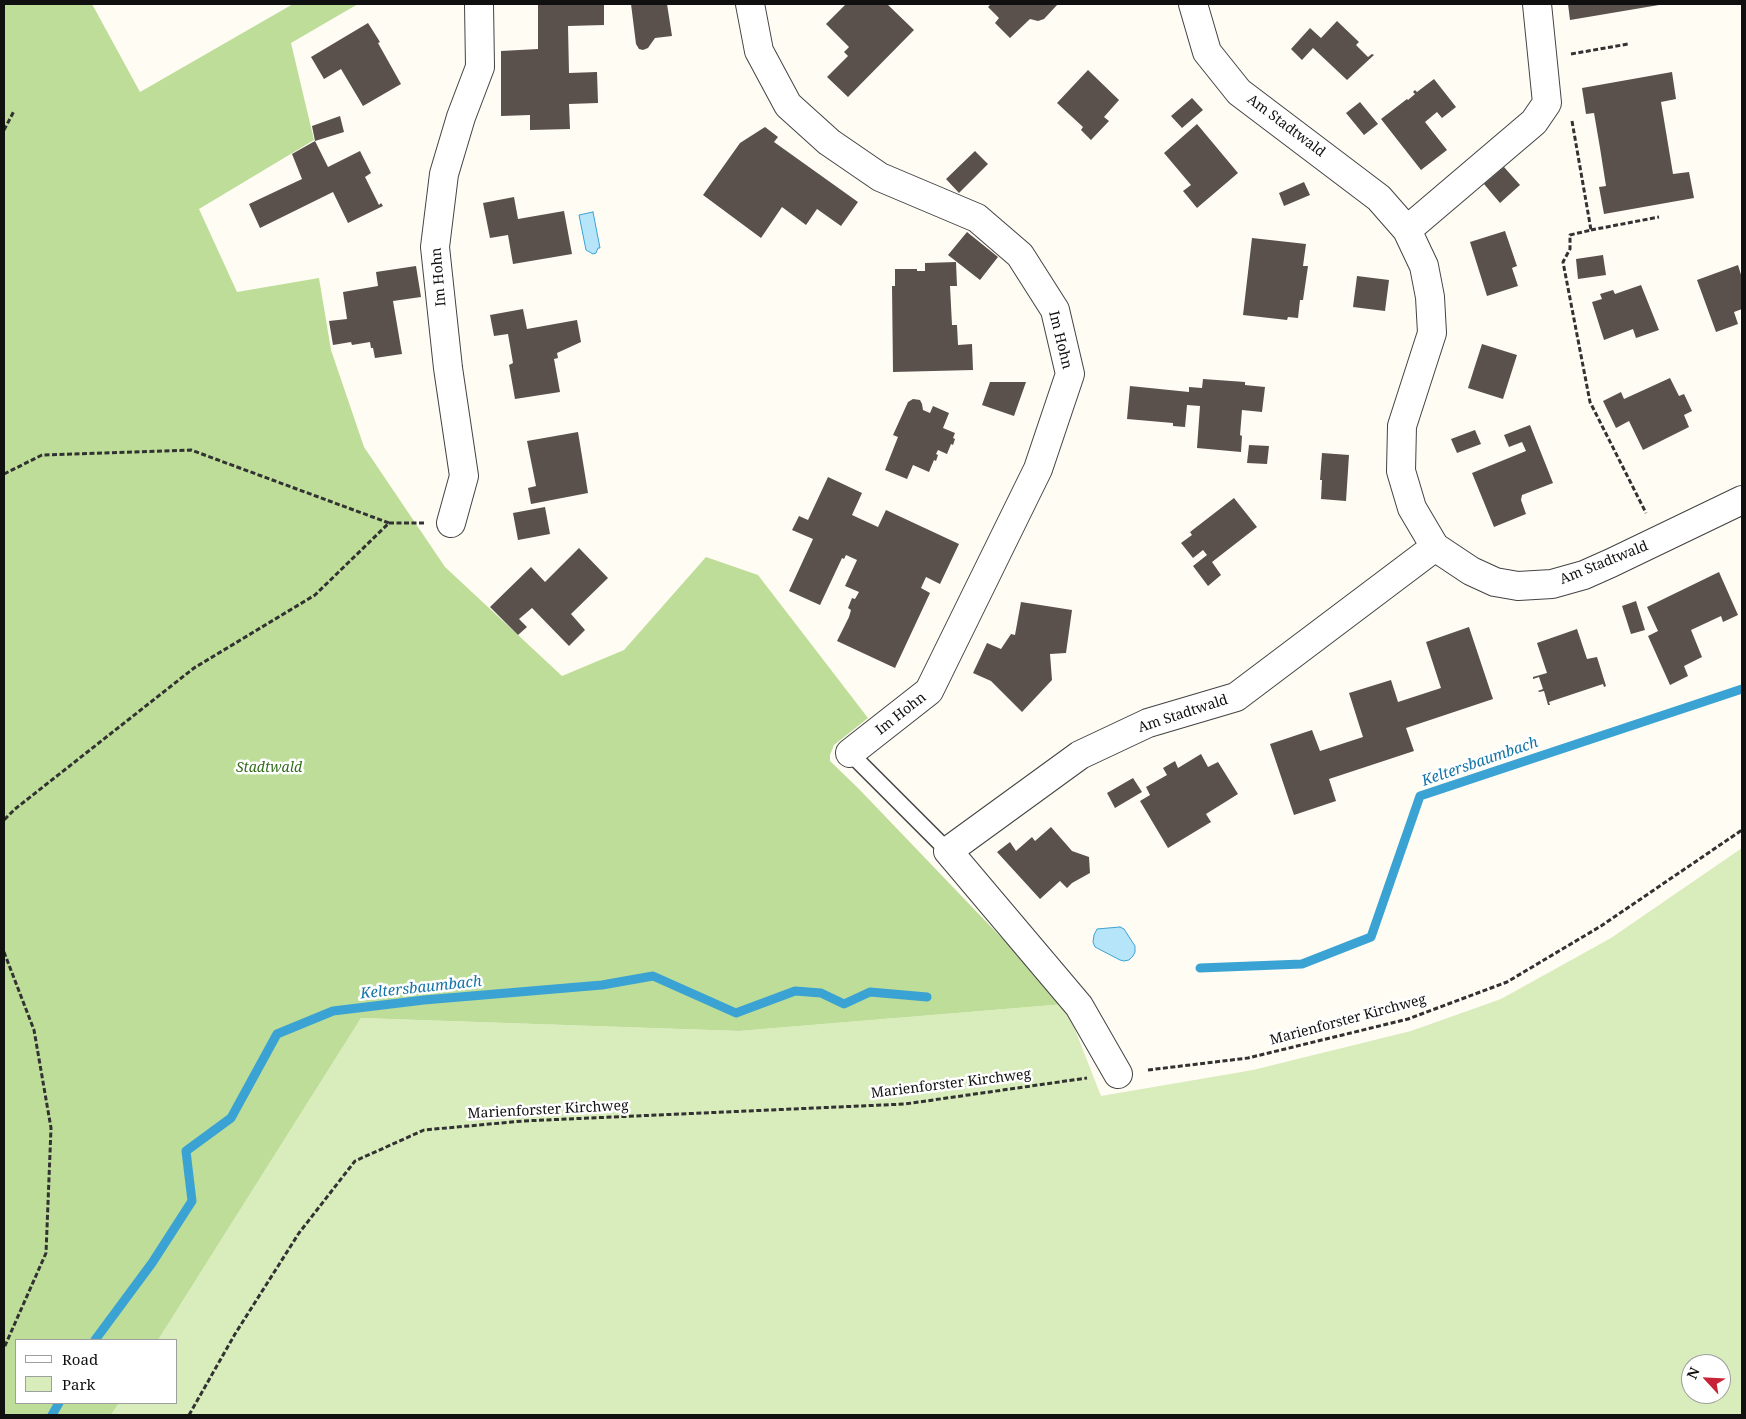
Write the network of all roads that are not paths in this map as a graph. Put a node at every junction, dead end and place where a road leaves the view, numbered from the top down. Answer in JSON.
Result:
{"nodes":[{"id":1,"x":479,"y":4,"type":"edge"},
{"id":2,"x":750,"y":4,"type":"edge"},
{"id":3,"x":1193,"y":4,"type":"edge"},
{"id":4,"x":1537,"y":4,"type":"edge"},
{"id":5,"x":1407,"y":230,"type":"junction"},
{"id":6,"x":1742,"y":500,"type":"edge"},
{"id":7,"x":451,"y":524,"type":"dead end"},
{"id":8,"x":1435,"y":547,"type":"junction"},
{"id":9,"x":850,"y":753,"type":"joint"},
{"id":10,"x":948,"y":852,"type":"junction"},
{"id":11,"x":1118,"y":1074,"type":"road end"}],
"edges":[{"from":1,"to":7,"type":"street","name":"Im Hohn"},
{"from":2,"to":9,"type":"street","name":"Im Hohn"},
{"from":3,"to":5,"type":"street","name":"Am Stadtwald"},
{"from":4,"to":5,"type":"street"},
{"from":5,"to":8,"type":"street","name":"Am Stadtwald"},
{"from":6,"to":8,"type":"street","name":"Am Stadtwald"},
{"from":8,"to":10,"type":"street","name":"Am Stadtwald"},
{"from":9,"to":10,"type":"lane"},
{"from":10,"to":11,"type":"street"}]}
